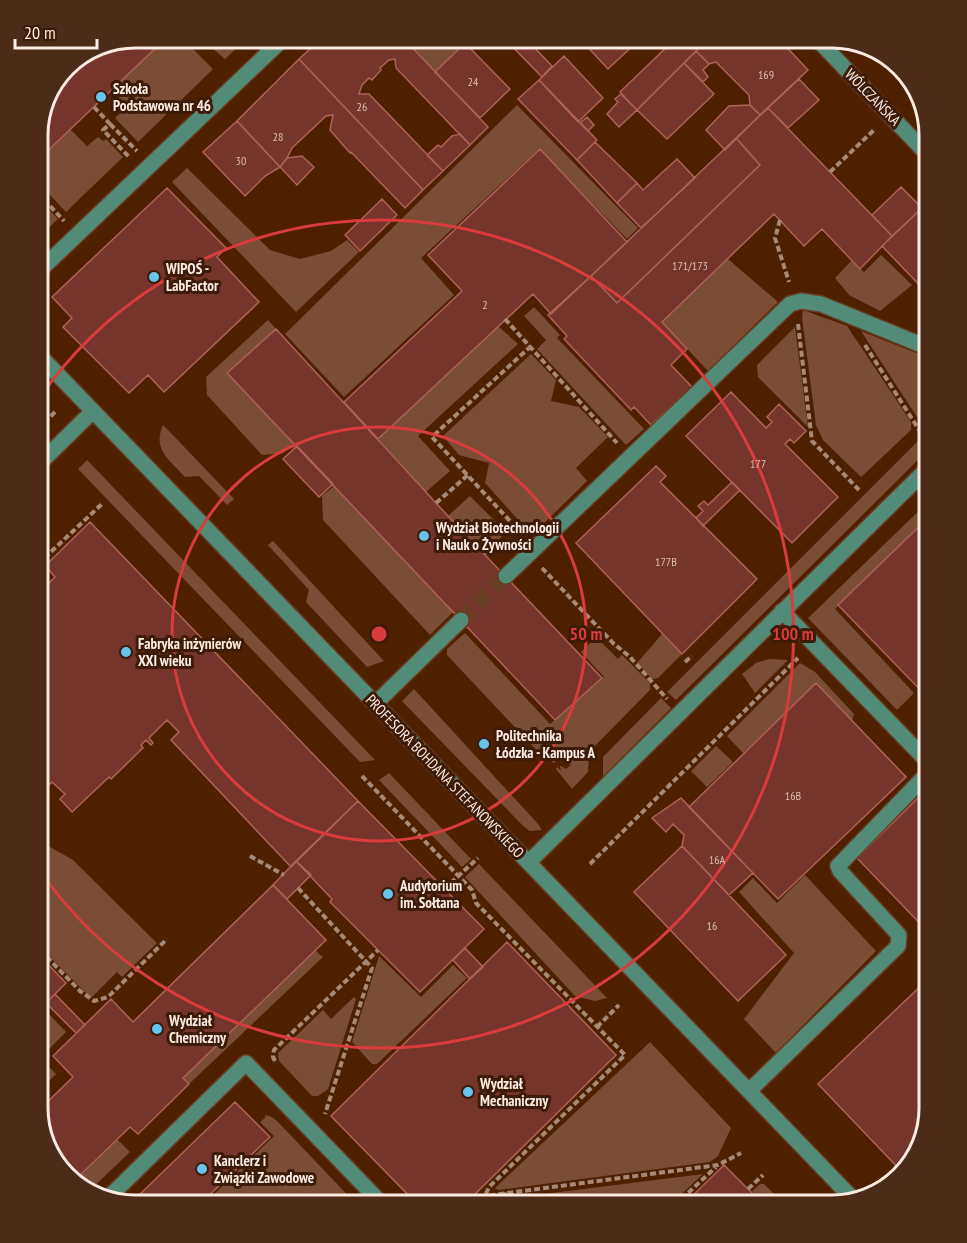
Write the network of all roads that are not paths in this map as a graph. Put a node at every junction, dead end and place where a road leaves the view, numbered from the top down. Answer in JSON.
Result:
{"nodes":[{"id":1,"x":273,"y":48,"type":"edge"},
{"id":2,"x":826,"y":48,"type":"edge"},
{"id":3,"x":919,"y":145,"type":"edge"},
{"id":4,"x":48,"y":262,"type":"edge"},
{"id":5,"x":919,"y":344,"type":"edge"},
{"id":6,"x":48,"y":364,"type":"edge"},
{"id":7,"x":93,"y":411,"type":"junction"},
{"id":8,"x":48,"y":455,"type":"edge"},
{"id":9,"x":917,"y":479,"type":"edge"},
{"id":10,"x":506,"y":576,"type":"tunnel mouth"},
{"id":11,"x":782,"y":611,"type":"junction"},
{"id":12,"x":460,"y":620,"type":"tunnel mouth"},
{"id":13,"x":375,"y":704,"type":"junction"},
{"id":14,"x":919,"y":752,"type":"edge"},
{"id":15,"x":919,"y":783,"type":"edge"},
{"id":16,"x":529,"y":862,"type":"junction"},
{"id":17,"x":749,"y":1091,"type":"junction"},
{"id":18,"x":114,"y":1192,"type":"edge"},
{"id":19,"x":847,"y":1193,"type":"edge"},
{"id":20,"x":373,"y":1195,"type":"edge"}],
"edges":[{"from":1,"to":4,"type":"street"},
{"from":2,"to":3,"type":"street","name":"WÓLCZAŃSKA"},
{"from":5,"to":10,"type":"street"},
{"from":6,"to":7,"type":"street","name":"PROFESORA BOHDANA STEFANOWSKIEGO"},
{"from":7,"to":8,"type":"street"},
{"from":7,"to":13,"type":"street","name":"PROFESORA BOHDANA STEFANOWSKIEGO"},
{"from":9,"to":11,"type":"street"},
{"from":11,"to":14,"type":"street"},
{"from":11,"to":16,"type":"street"},
{"from":12,"to":13,"type":"street"},
{"from":13,"to":16,"type":"street","name":"PROFESORA BOHDANA STEFANOWSKIEGO"},
{"from":15,"to":17,"type":"street"},
{"from":16,"to":17,"type":"street","name":"PROFESORA BOHDANA STEFANOWSKIEGO"},
{"from":17,"to":19,"type":"street","name":"PROFESORA BOHDANA STEFANOWSKIEGO"},
{"from":18,"to":20,"type":"street"}]}
